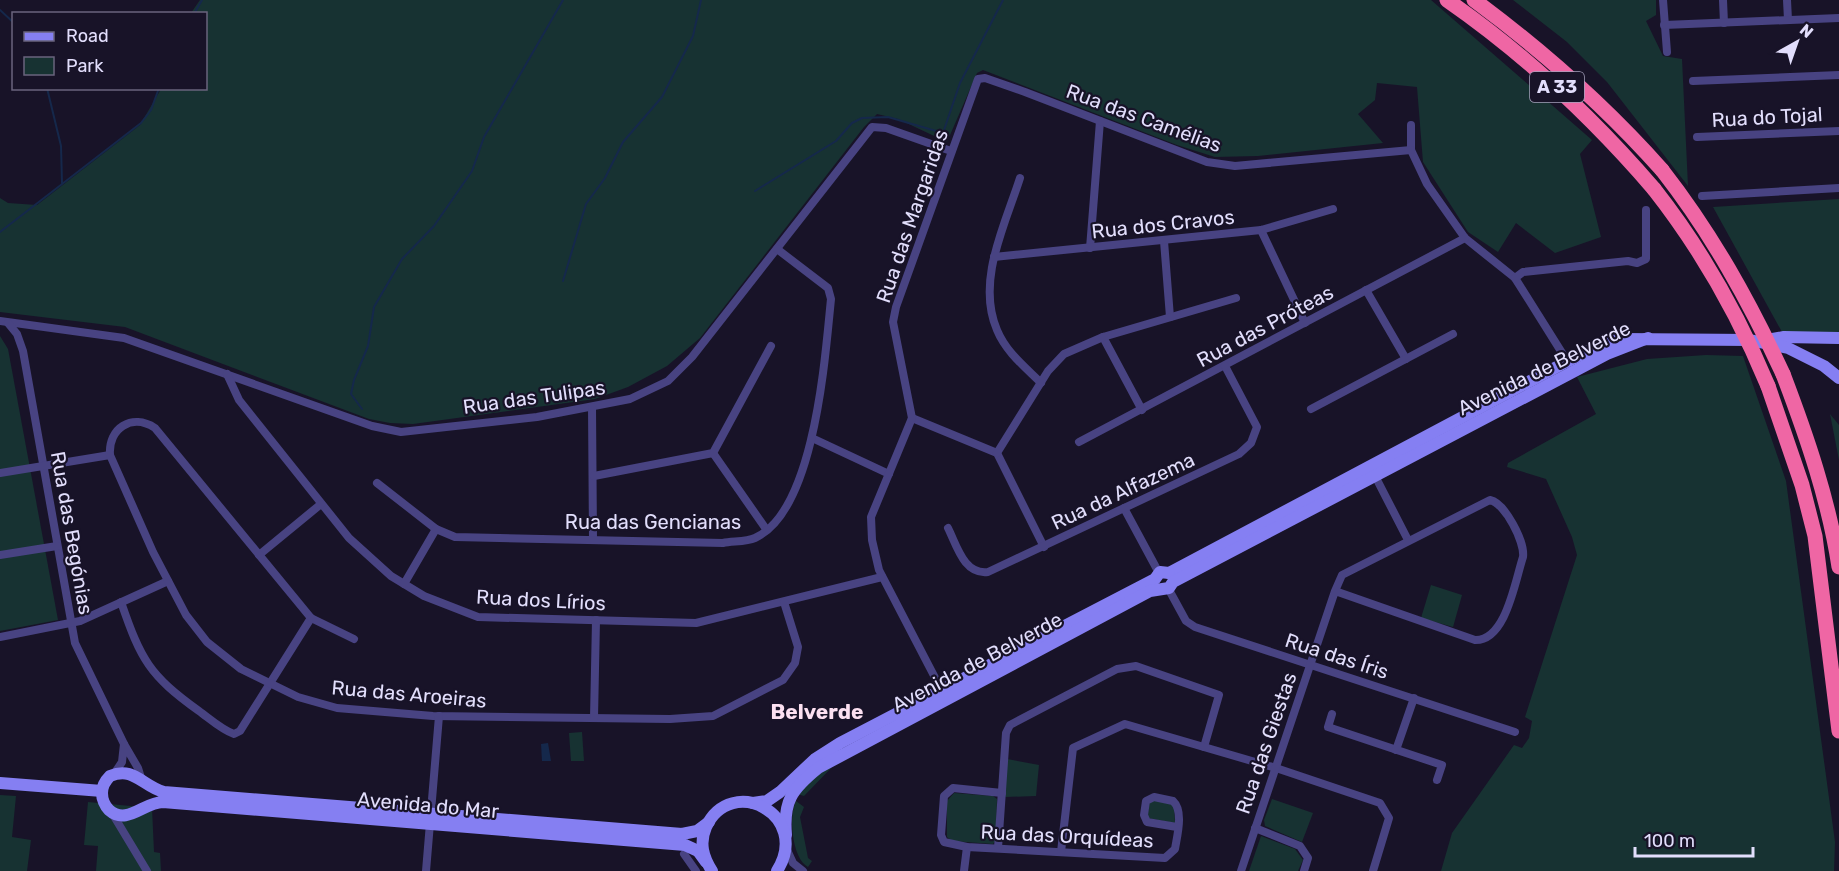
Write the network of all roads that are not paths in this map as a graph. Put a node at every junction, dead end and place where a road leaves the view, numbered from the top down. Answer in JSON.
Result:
{"nodes":[{"id":1,"x":1447,"y":0,"type":"edge"},
{"id":2,"x":1474,"y":0,"type":"edge"},
{"id":3,"x":1663,"y":0,"type":"edge"},
{"id":4,"x":1723,"y":0,"type":"edge"},
{"id":5,"x":1787,"y":0,"type":"edge"},
{"id":6,"x":1839,"y":18,"type":"edge"},
{"id":7,"x":1788,"y":20,"type":"junction"},
{"id":8,"x":1724,"y":23,"type":"junction"},
{"id":9,"x":1664,"y":25,"type":"junction"},
{"id":10,"x":1667,"y":52,"type":"dead end"},
{"id":11,"x":1839,"y":75,"type":"edge"},
{"id":12,"x":978,"y":79,"type":"joint"},
{"id":13,"x":1693,"y":81,"type":"dead end"},
{"id":14,"x":1100,"y":121,"type":"junction"},
{"id":15,"x":1411,"y":125,"type":"dead end"},
{"id":16,"x":1839,"y":131,"type":"edge"},
{"id":17,"x":1697,"y":137,"type":"dead end"},
{"id":18,"x":1411,"y":150,"type":"junction"},
{"id":19,"x":951,"y":151,"type":"junction"},
{"id":20,"x":1020,"y":178,"type":"dead end"},
{"id":21,"x":1839,"y":188,"type":"edge"},
{"id":22,"x":1702,"y":196,"type":"dead end"},
{"id":23,"x":1333,"y":209,"type":"dead end"},
{"id":24,"x":1646,"y":210,"type":"dead end"},
{"id":25,"x":1261,"y":230,"type":"junction"},
{"id":26,"x":1465,"y":238,"type":"junction"},
{"id":27,"x":1164,"y":241,"type":"junction"},
{"id":28,"x":1090,"y":248,"type":"junction"},
{"id":29,"x":777,"y":249,"type":"junction"},
{"id":30,"x":994,"y":257,"type":"junction"},
{"id":31,"x":1515,"y":278,"type":"junction"},
{"id":32,"x":1366,"y":290,"type":"junction"},
{"id":33,"x":1236,"y":298,"type":"dead end"},
{"id":34,"x":1170,"y":317,"type":"junction"},
{"id":35,"x":4,"y":322,"type":"edge"},
{"id":36,"x":1305,"y":323,"type":"junction"},
{"id":37,"x":1453,"y":334,"type":"dead end"},
{"id":38,"x":1103,"y":337,"type":"junction"},
{"id":39,"x":1839,"y":338,"type":"edge"},
{"id":40,"x":1763,"y":341,"type":"junction"},
{"id":41,"x":771,"y":346,"type":"dead end"},
{"id":42,"x":1406,"y":358,"type":"junction"},
{"id":43,"x":1225,"y":366,"type":"junction"},
{"id":44,"x":1571,"y":367,"type":"junction"},
{"id":45,"x":227,"y":374,"type":"junction"},
{"id":46,"x":1839,"y":378,"type":"edge"},
{"id":47,"x":1041,"y":383,"type":"junction"},
{"id":48,"x":592,"y":407,"type":"junction"},
{"id":49,"x":1311,"y":409,"type":"dead end"},
{"id":50,"x":1142,"y":410,"type":"junction"},
{"id":51,"x":912,"y":418,"type":"junction"},
{"id":52,"x":812,"y":438,"type":"junction"},
{"id":53,"x":1079,"y":442,"type":"dead end"},
{"id":54,"x":713,"y":453,"type":"junction"},
{"id":55,"x":997,"y":453,"type":"junction"},
{"id":56,"x":110,"y":454,"type":"junction"},
{"id":57,"x":42,"y":466,"type":"junction"},
{"id":58,"x":1372,"y":471,"type":"junction"},
{"id":59,"x":0,"y":473,"type":"edge"},
{"id":60,"x":889,"y":474,"type":"junction"},
{"id":61,"x":594,"y":476,"type":"junction"},
{"id":62,"x":377,"y":483,"type":"dead end"},
{"id":63,"x":321,"y":504,"type":"junction"},
{"id":64,"x":1124,"y":508,"type":"junction"},
{"id":65,"x":948,"y":528,"type":"dead end"},
{"id":66,"x":436,"y":529,"type":"junction"},
{"id":67,"x":766,"y":529,"type":"junction"},
{"id":68,"x":593,"y":539,"type":"junction"},
{"id":69,"x":1408,"y":540,"type":"junction"},
{"id":70,"x":57,"y":546,"type":"junction"},
{"id":71,"x":1044,"y":547,"type":"junction"},
{"id":72,"x":0,"y":555,"type":"edge"},
{"id":73,"x":259,"y":555,"type":"junction"},
{"id":74,"x":1839,"y":567,"type":"edge"},
{"id":75,"x":882,"y":577,"type":"junction"},
{"id":76,"x":168,"y":581,"type":"junction"},
{"id":77,"x":1164,"y":581,"type":"junction"},
{"id":78,"x":404,"y":584,"type":"junction"},
{"id":79,"x":1335,"y":591,"type":"junction"},
{"id":80,"x":121,"y":602,"type":"junction"},
{"id":81,"x":784,"y":602,"type":"junction"},
{"id":82,"x":311,"y":618,"type":"junction"},
{"id":83,"x":596,"y":620,"type":"junction"},
{"id":84,"x":71,"y":622,"type":"junction"},
{"id":85,"x":0,"y":637,"type":"edge"},
{"id":86,"x":354,"y":639,"type":"dead end"},
{"id":87,"x":1310,"y":665,"type":"junction"},
{"id":88,"x":271,"y":684,"type":"junction"},
{"id":89,"x":944,"y":695,"type":"junction"},
{"id":90,"x":1414,"y":698,"type":"junction"},
{"id":91,"x":1332,"y":714,"type":"dead end"},
{"id":92,"x":439,"y":716,"type":"junction"},
{"id":93,"x":594,"y":718,"type":"junction"},
{"id":94,"x":1839,"y":731,"type":"edge"},
{"id":95,"x":1515,"y":732,"type":"dead end"},
{"id":96,"x":124,"y":744,"type":"junction"},
{"id":97,"x":1204,"y":747,"type":"junction"},
{"id":98,"x":1396,"y":750,"type":"junction"},
{"id":99,"x":1276,"y":768,"type":"junction"},
{"id":100,"x":114,"y":774,"type":"junction"},
{"id":101,"x":1437,"y":780,"type":"dead end"},
{"id":102,"x":142,"y":781,"type":"junction"},
{"id":103,"x":0,"y":783,"type":"edge"},
{"id":104,"x":102,"y":791,"type":"junction"},
{"id":105,"x":1002,"y":793,"type":"junction"},
{"id":106,"x":753,"y":803,"type":"junction"},
{"id":107,"x":109,"y":810,"type":"junction"},
{"id":108,"x":139,"y":810,"type":"junction"},
{"id":109,"x":431,"y":819,"type":"junction"},
{"id":110,"x":709,"y":822,"type":"junction"},
{"id":111,"x":1177,"y":827,"type":"junction"},
{"id":112,"x":1255,"y":828,"type":"junction"},
{"id":113,"x":786,"y":835,"type":"junction"},
{"id":114,"x":126,"y":836,"type":"junction"},
{"id":115,"x":966,"y":847,"type":"junction"},
{"id":116,"x":998,"y":848,"type":"junction"},
{"id":117,"x":787,"y":850,"type":"junction"},
{"id":118,"x":1061,"y":852,"type":"junction"},
{"id":119,"x":684,"y":854,"type":"dead end"},
{"id":120,"x":709,"y":866,"type":"edge"},
{"id":121,"x":147,"y":871,"type":"edge"},
{"id":122,"x":426,"y":871,"type":"edge"},
{"id":123,"x":696,"y":871,"type":"edge"},
{"id":124,"x":777,"y":871,"type":"edge"},
{"id":125,"x":803,"y":871,"type":"edge"},
{"id":126,"x":964,"y":871,"type":"edge"},
{"id":127,"x":1241,"y":871,"type":"edge"},
{"id":128,"x":1304,"y":871,"type":"edge"},
{"id":129,"x":1373,"y":871,"type":"edge"}],
"edges":[{"from":1,"to":94,"type":"highway","number":"A 33","bridge":true},
{"from":2,"to":74,"type":"highway","number":"A 33","bridge":true},
{"from":3,"to":9,"type":"street"},
{"from":4,"to":8,"type":"street"},
{"from":5,"to":7,"type":"street"},
{"from":6,"to":7,"type":"street"},
{"from":7,"to":8,"type":"street"},
{"from":8,"to":9,"type":"street"},
{"from":9,"to":10,"type":"street"},
{"from":11,"to":13,"type":"street"},
{"from":12,"to":14,"type":"street","name":"Rua das Camélias"},
{"from":12,"to":19,"type":"street","name":"Rua das Margaridas"},
{"from":14,"to":18,"type":"street","name":"Rua das Camélias"},
{"from":14,"to":28,"type":"street"},
{"from":15,"to":18,"type":"street"},
{"from":16,"to":17,"type":"street","name":"Rua do Tojal"},
{"from":18,"to":26,"type":"street"},
{"from":19,"to":29,"type":"street","name":"Rua das Tulipas"},
{"from":19,"to":51,"type":"street","name":"Rua das Margaridas"},
{"from":20,"to":30,"type":"street"},
{"from":21,"to":22,"type":"street"},
{"from":23,"to":25,"type":"street","name":"Rua dos Cravos"},
{"from":24,"to":31,"type":"street"},
{"from":25,"to":27,"type":"street","name":"Rua dos Cravos"},
{"from":25,"to":36,"type":"street"},
{"from":26,"to":31,"type":"street"},
{"from":26,"to":32,"type":"street","name":"Rua das Próteas"},
{"from":27,"to":28,"type":"street","name":"Rua dos Cravos"},
{"from":27,"to":34,"type":"street"},
{"from":28,"to":30,"type":"street","name":"Rua dos Cravos"},
{"from":29,"to":48,"type":"street","name":"Rua das Tulipas"},
{"from":29,"to":52,"type":"street","name":"Rua das Gencianas"},
{"from":30,"to":47,"type":"street"},
{"from":31,"to":44,"type":"street"},
{"from":32,"to":36,"type":"street","name":"Rua das Próteas"},
{"from":32,"to":42,"type":"street"},
{"from":33,"to":34,"type":"street"},
{"from":34,"to":38,"type":"street"},
{"from":35,"to":45,"type":"street","name":"Rua das Tulipas"},
{"from":35,"to":57,"type":"street","name":"Rua das Begónias"},
{"from":36,"to":43,"type":"street","name":"Rua das Próteas"},
{"from":37,"to":42,"type":"street"},
{"from":38,"to":47,"type":"street"},
{"from":38,"to":50,"type":"street"},
{"from":39,"to":40,"type":"main road"},
{"from":40,"to":44,"type":"main road","name":"Avenida de Belverde"},
{"from":40,"to":46,"type":"main road"},
{"from":41,"to":54,"type":"street"},
{"from":42,"to":49,"type":"street"},
{"from":43,"to":50,"type":"street","name":"Rua das Próteas"},
{"from":43,"to":64,"type":"street","name":"Rua da Alfazema"},
{"from":44,"to":58,"type":"main road","name":"Avenida de Belverde"},
{"from":45,"to":48,"type":"street","name":"Rua das Tulipas"},
{"from":45,"to":63,"type":"street","name":"Rua dos Lírios"},
{"from":47,"to":55,"type":"street"},
{"from":48,"to":61,"type":"street"},
{"from":50,"to":53,"type":"street","name":"Rua das Próteas"},
{"from":51,"to":55,"type":"street"},
{"from":51,"to":60,"type":"street"},
{"from":52,"to":60,"type":"street"},
{"from":52,"to":67,"type":"street","name":"Rua das Gencianas"},
{"from":54,"to":61,"type":"street"},
{"from":54,"to":67,"type":"street"},
{"from":55,"to":71,"type":"street"},
{"from":56,"to":57,"type":"street"},
{"from":56,"to":73,"type":"street"},
{"from":56,"to":76,"type":"street","name":"Rua das Aroeiras"},
{"from":57,"to":59,"type":"street"},
{"from":57,"to":70,"type":"street","name":"Rua das Begónias"},
{"from":58,"to":69,"type":"street"},
{"from":58,"to":77,"type":"main road","name":"Avenida de Belverde"},
{"from":60,"to":75,"type":"street"},
{"from":61,"to":68,"type":"street"},
{"from":62,"to":66,"type":"street","name":"Rua das Gencianas"},
{"from":63,"to":73,"type":"street"},
{"from":63,"to":78,"type":"street","name":"Rua dos Lírios"},
{"from":64,"to":71,"type":"street","name":"Rua da Alfazema"},
{"from":64,"to":77,"type":"street","name":"Rua das Íris"},
{"from":65,"to":71,"type":"street","name":"Rua da Alfazema"},
{"from":66,"to":68,"type":"street","name":"Rua das Gencianas"},
{"from":66,"to":78,"type":"street"},
{"from":67,"to":68,"type":"street","name":"Rua das Gencianas"},
{"from":69,"to":79,"type":"street","name":"Rua das Giestas"},
{"from":69,"to":79,"type":"street","name":"Rua das Giestas"},
{"from":70,"to":72,"type":"street"},
{"from":70,"to":84,"type":"street","name":"Rua das Begónias"},
{"from":73,"to":82,"type":"street"},
{"from":75,"to":81,"type":"street","name":"Rua dos Lírios"},
{"from":75,"to":89,"type":"street"},
{"from":76,"to":80,"type":"street"},
{"from":76,"to":88,"type":"street","name":"Rua das Aroeiras"},
{"from":77,"to":87,"type":"street","name":"Rua das Íris"},
{"from":77,"to":89,"type":"main road","name":"Avenida de Belverde"},
{"from":78,"to":83,"type":"street","name":"Rua dos Lírios"},
{"from":79,"to":87,"type":"street","name":"Rua das Giestas"},
{"from":80,"to":84,"type":"street"},
{"from":80,"to":88,"type":"street"},
{"from":81,"to":83,"type":"street","name":"Rua dos Lírios"},
{"from":81,"to":93,"type":"street","name":"Rua das Aroeiras"},
{"from":82,"to":86,"type":"street"},
{"from":82,"to":88,"type":"street"},
{"from":83,"to":93,"type":"street"},
{"from":84,"to":85,"type":"street"},
{"from":84,"to":96,"type":"street","name":"Rua das Begónias"},
{"from":87,"to":90,"type":"street","name":"Rua das Íris"},
{"from":87,"to":99,"type":"street","name":"Rua das Giestas"},
{"from":88,"to":92,"type":"street","name":"Rua das Aroeiras"},
{"from":89,"to":106,"type":"main road","name":"Avenida de Belverde"},
{"from":89,"to":113,"type":"main road","name":"Avenida de Belverde"},
{"from":90,"to":95,"type":"street","name":"Rua das Íris"},
{"from":90,"to":98,"type":"street"},
{"from":91,"to":98,"type":"street"},
{"from":92,"to":93,"type":"street","name":"Rua das Aroeiras"},
{"from":92,"to":109,"type":"street"},
{"from":96,"to":100,"type":"street"},
{"from":96,"to":102,"type":"street","name":"Rua das Begónias"},
{"from":97,"to":99,"type":"street"},
{"from":97,"to":105,"type":"street"},
{"from":97,"to":118,"type":"street"},
{"from":98,"to":101,"type":"street"},
{"from":99,"to":112,"type":"street","name":"Rua das Giestas"},
{"from":99,"to":129,"type":"street"},
{"from":100,"to":102,"type":"main road","name":"Avenida do Mar"},
{"from":100,"to":104,"type":"main road"},
{"from":102,"to":108,"type":"main road"},
{"from":102,"to":109,"type":"main road","name":"Avenida do Mar"},
{"from":103,"to":104,"type":"main road"},
{"from":104,"to":107,"type":"main road"},
{"from":105,"to":115,"type":"street"},
{"from":105,"to":116,"type":"street"},
{"from":106,"to":110,"type":"main road","name":"Avenida de Belverde"},
{"from":106,"to":113,"type":"main road"},
{"from":107,"to":108,"type":"main road","name":"Avenida do Mar"},
{"from":107,"to":114,"type":"street"},
{"from":108,"to":109,"type":"main road","name":"Avenida do Mar"},
{"from":108,"to":114,"type":"street"},
{"from":109,"to":110,"type":"main road","name":"Avenida do Mar"},
{"from":109,"to":120,"type":"main road","name":"Avenida do Mar"},
{"from":109,"to":122,"type":"street"},
{"from":110,"to":120,"type":"main road"},
{"from":111,"to":111,"type":"street","name":"Rua das Orquídeas"},
{"from":111,"to":118,"type":"street","name":"Rua das Orquídeas"},
{"from":112,"to":127,"type":"street","name":"Rua das Giestas"},
{"from":112,"to":128,"type":"street"},
{"from":113,"to":117,"type":"main road","name":"Avenida de Belverde"},
{"from":114,"to":121,"type":"street"},
{"from":115,"to":116,"type":"street","name":"Rua das Orquídeas"},
{"from":115,"to":126,"type":"street"},
{"from":116,"to":118,"type":"street","name":"Rua das Orquídeas"},
{"from":117,"to":124,"type":"main road"},
{"from":117,"to":125,"type":"street"},
{"from":119,"to":123,"type":"street"}]}
